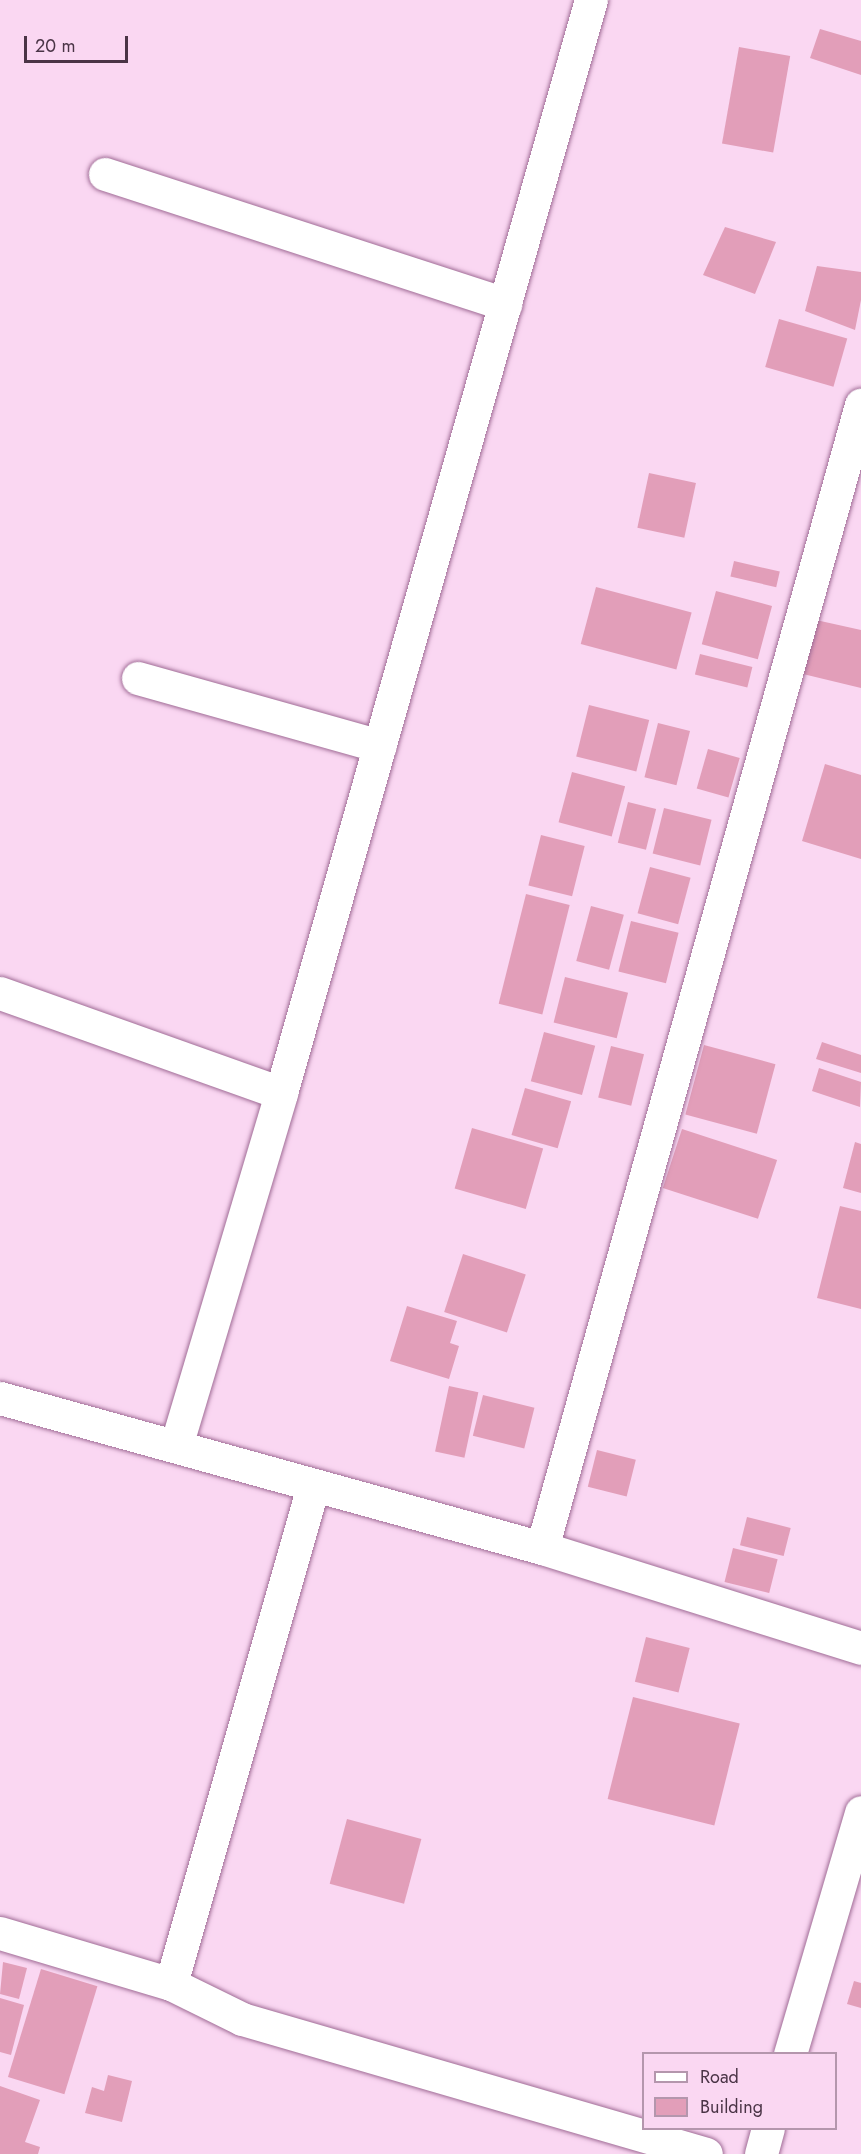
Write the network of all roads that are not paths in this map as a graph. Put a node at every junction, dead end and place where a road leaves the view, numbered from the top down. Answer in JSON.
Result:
{"nodes":[{"id":1,"x":591,"y":0,"type":"edge"},
{"id":2,"x":105,"y":174,"type":"dead end"},
{"id":3,"x":505,"y":304,"type":"junction"},
{"id":4,"x":861,"y":405,"type":"edge"},
{"id":5,"x":138,"y":678,"type":"dead end"},
{"id":6,"x":380,"y":746,"type":"junction"},
{"id":7,"x":0,"y":993,"type":"edge"},
{"id":8,"x":282,"y":1093,"type":"junction"},
{"id":9,"x":0,"y":1398,"type":"edge"},
{"id":10,"x":176,"y":1446,"type":"junction"},
{"id":11,"x":313,"y":1486,"type":"junction"},
{"id":12,"x":542,"y":1548,"type":"junction"},
{"id":13,"x":861,"y":1648,"type":"edge"},
{"id":14,"x":861,"y":1812,"type":"edge"},
{"id":15,"x":0,"y":1933,"type":"edge"},
{"id":16,"x":171,"y":1984,"type":"junction"},
{"id":17,"x":791,"y":2052,"type":"edge"},
{"id":18,"x":767,"y":2130,"type":"edge"},
{"id":19,"x":706,"y":2154,"type":"edge"},
{"id":20,"x":761,"y":2154,"type":"edge"}],
"edges":[{"from":1,"to":3,"type":"street"},
{"from":2,"to":3,"type":"street"},
{"from":3,"to":6,"type":"street"},
{"from":4,"to":12,"type":"street"},
{"from":5,"to":6,"type":"street"},
{"from":6,"to":8,"type":"street"},
{"from":7,"to":8,"type":"street"},
{"from":8,"to":10,"type":"street"},
{"from":9,"to":10,"type":"street"},
{"from":10,"to":11,"type":"street"},
{"from":11,"to":12,"type":"street"},
{"from":11,"to":16,"type":"street"},
{"from":12,"to":13,"type":"street"},
{"from":14,"to":17,"type":"street"},
{"from":15,"to":16,"type":"street"},
{"from":16,"to":19,"type":"street"},
{"from":18,"to":20,"type":"street"}]}
